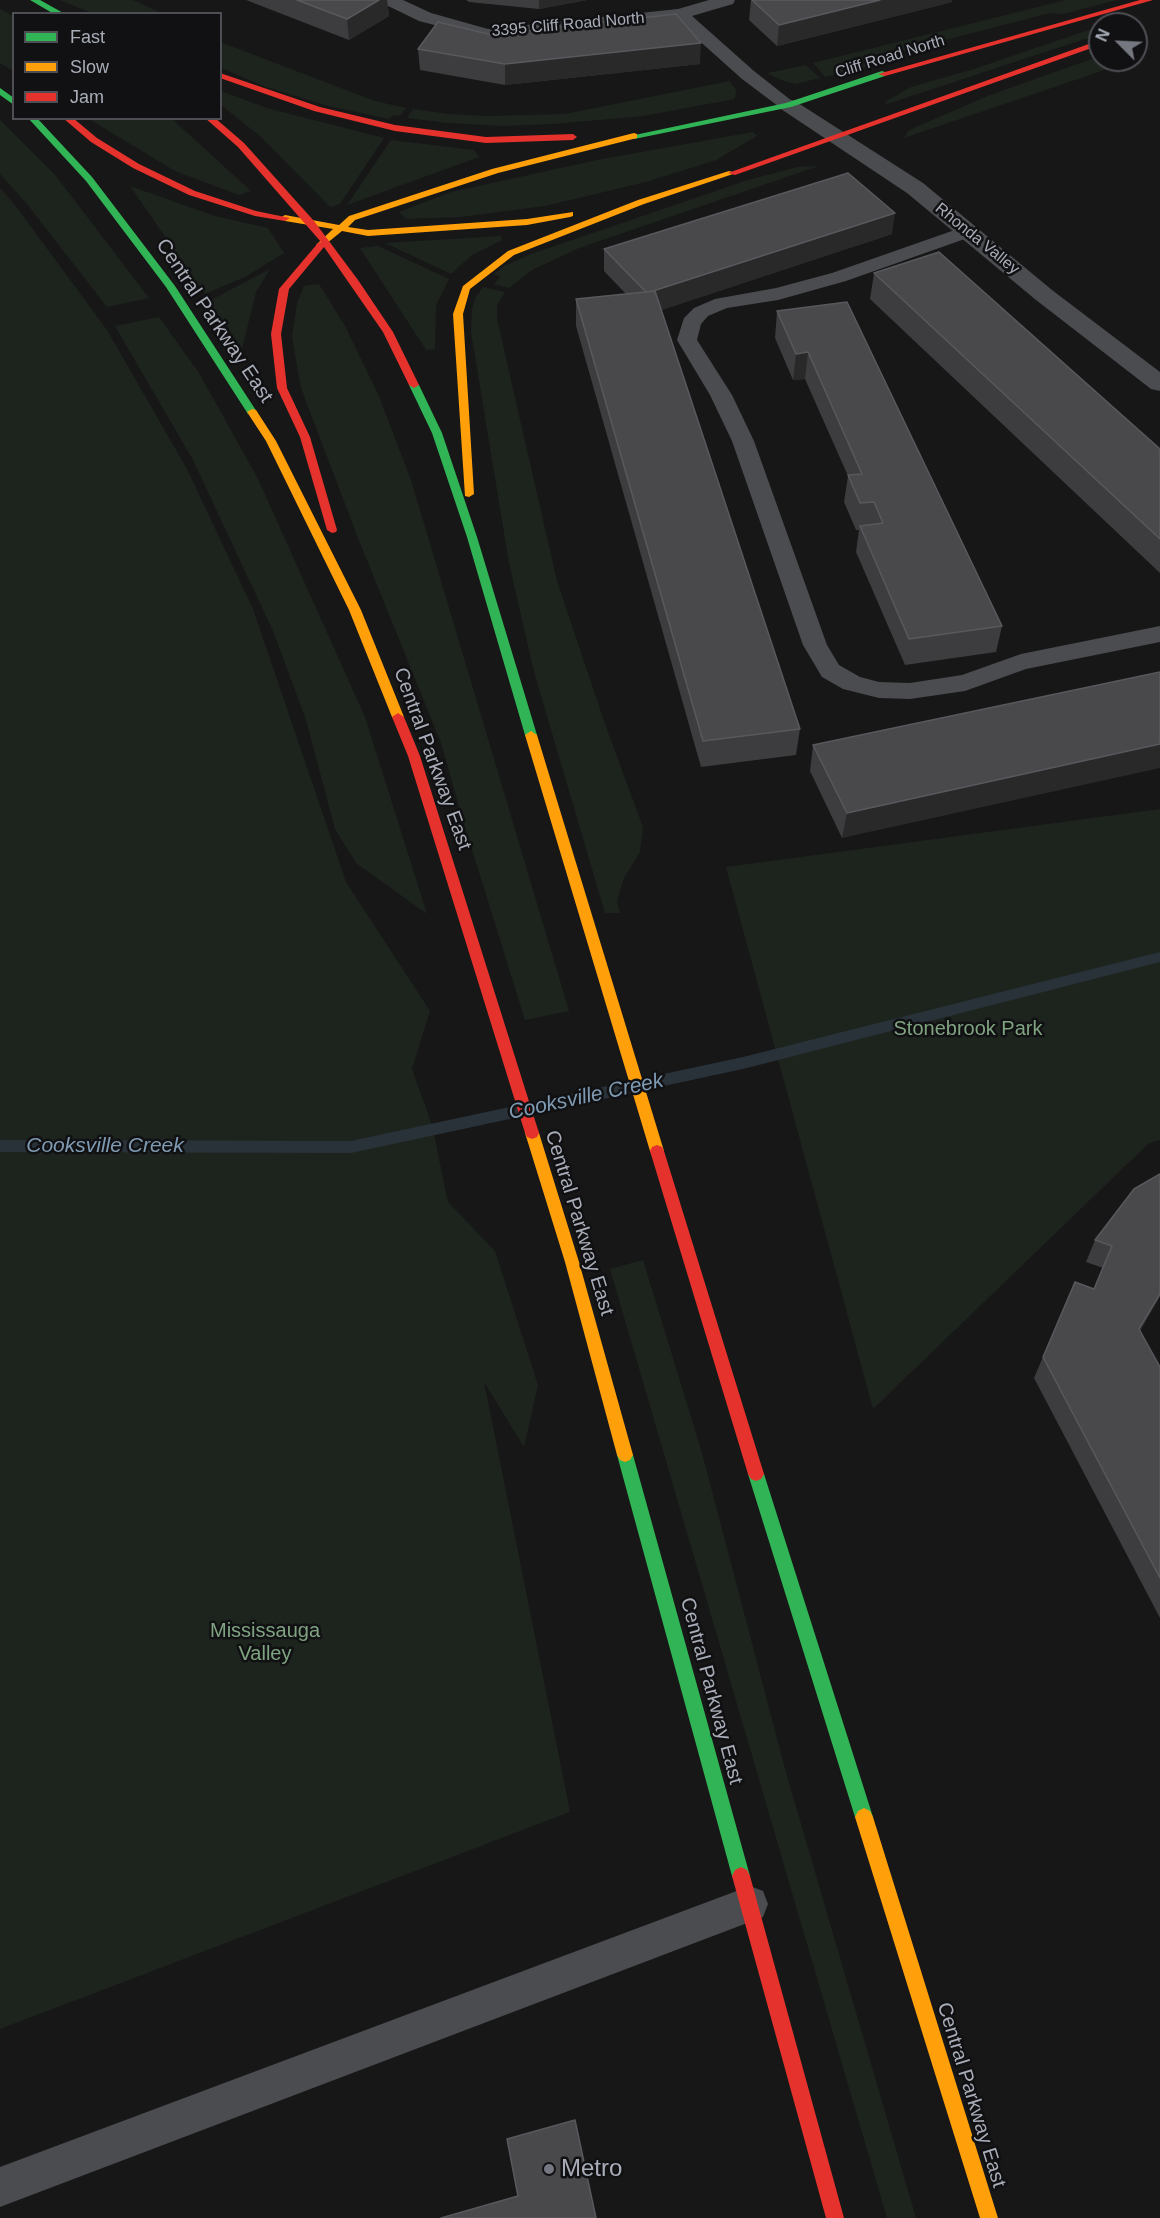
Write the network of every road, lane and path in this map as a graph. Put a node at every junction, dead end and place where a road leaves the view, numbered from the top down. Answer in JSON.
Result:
{"nodes":[{"id":1,"x":34,"y":0,"type":"edge"},
{"id":2,"x":390,"y":0,"type":"edge"},
{"id":3,"x":727,"y":0,"type":"edge"},
{"id":4,"x":1149,"y":0,"type":"edge"},
{"id":5,"x":61,"y":12,"type":"edge"},
{"id":6,"x":680,"y":14,"type":"junction"},
{"id":7,"x":1088,"y":46,"type":"edge"},
{"id":8,"x":222,"y":76,"type":"edge"},
{"id":9,"x":0,"y":91,"type":"edge"},
{"id":10,"x":12,"y":101,"type":"edge"},
{"id":11,"x":788,"y":105,"type":"junction"},
{"id":12,"x":34,"y":120,"type":"edge"},
{"id":13,"x":69,"y":120,"type":"edge"},
{"id":14,"x":211,"y":120,"type":"edge"},
{"id":15,"x":638,"y":135,"type":"junction"},
{"id":16,"x":837,"y":137,"type":"junction"},
{"id":17,"x":641,"y":202,"type":"junction"},
{"id":18,"x":311,"y":223,"type":"junction"},
{"id":19,"x":339,"y":229,"type":"junction"},
{"id":20,"x":969,"y":231,"type":"junction"},
{"id":21,"x":324,"y":241,"type":"junction"},
{"id":22,"x":1160,"y":384,"type":"edge"},
{"id":23,"x":472,"y":537,"type":"junction"},
{"id":24,"x":355,"y":610,"type":"junction"},
{"id":25,"x":1160,"y":634,"type":"edge"},
{"id":26,"x":750,"y":1904,"type":"junction"},
{"id":27,"x":0,"y":2187,"type":"edge"},
{"id":28,"x":835,"y":2218,"type":"edge"},
{"id":29,"x":989,"y":2218,"type":"edge"}],
"edges":[{"from":1,"to":5,"type":"street"},
{"from":2,"to":6,"type":"lane","name":"3395 Cliff Road North"},
{"from":3,"to":6,"type":"lane","name":"3395 Cliff Road North"},
{"from":4,"to":11,"type":"street","name":"Cliff Road North"},
{"from":6,"to":11,"type":"lane"},
{"from":7,"to":16,"type":"street"},
{"from":8,"to":15,"type":"street"},
{"from":9,"to":10,"type":"street"},
{"from":11,"to":15,"type":"street","name":"Cliff Road North"},
{"from":11,"to":16,"type":"street","name":"Rhonda Valley"},
{"from":12,"to":24,"type":"street","name":"Central Parkway East"},
{"from":13,"to":18,"type":"street"},
{"from":14,"to":18,"type":"street","name":"Central Parkway East"},
{"from":15,"to":19,"type":"street"},
{"from":16,"to":17,"type":"street"},
{"from":16,"to":20,"type":"street","name":"Rhonda Valley"},
{"from":17,"to":19,"type":"street"},
{"from":17,"to":23,"type":"street"},
{"from":18,"to":19,"type":"street"},
{"from":18,"to":21,"type":"street","name":"Central Parkway East"},
{"from":19,"to":21,"type":"street"},
{"from":20,"to":22,"type":"street","name":"Rhonda Valley"},
{"from":20,"to":25,"type":"lane"},
{"from":21,"to":23,"type":"street","name":"Central Parkway East"},
{"from":21,"to":24,"type":"street"},
{"from":23,"to":29,"type":"street","name":"Central Parkway East"},
{"from":24,"to":26,"type":"street","name":"Central Parkway East"},
{"from":26,"to":27,"type":"lane"},
{"from":26,"to":28,"type":"street","name":"Central Parkway East"}]}
